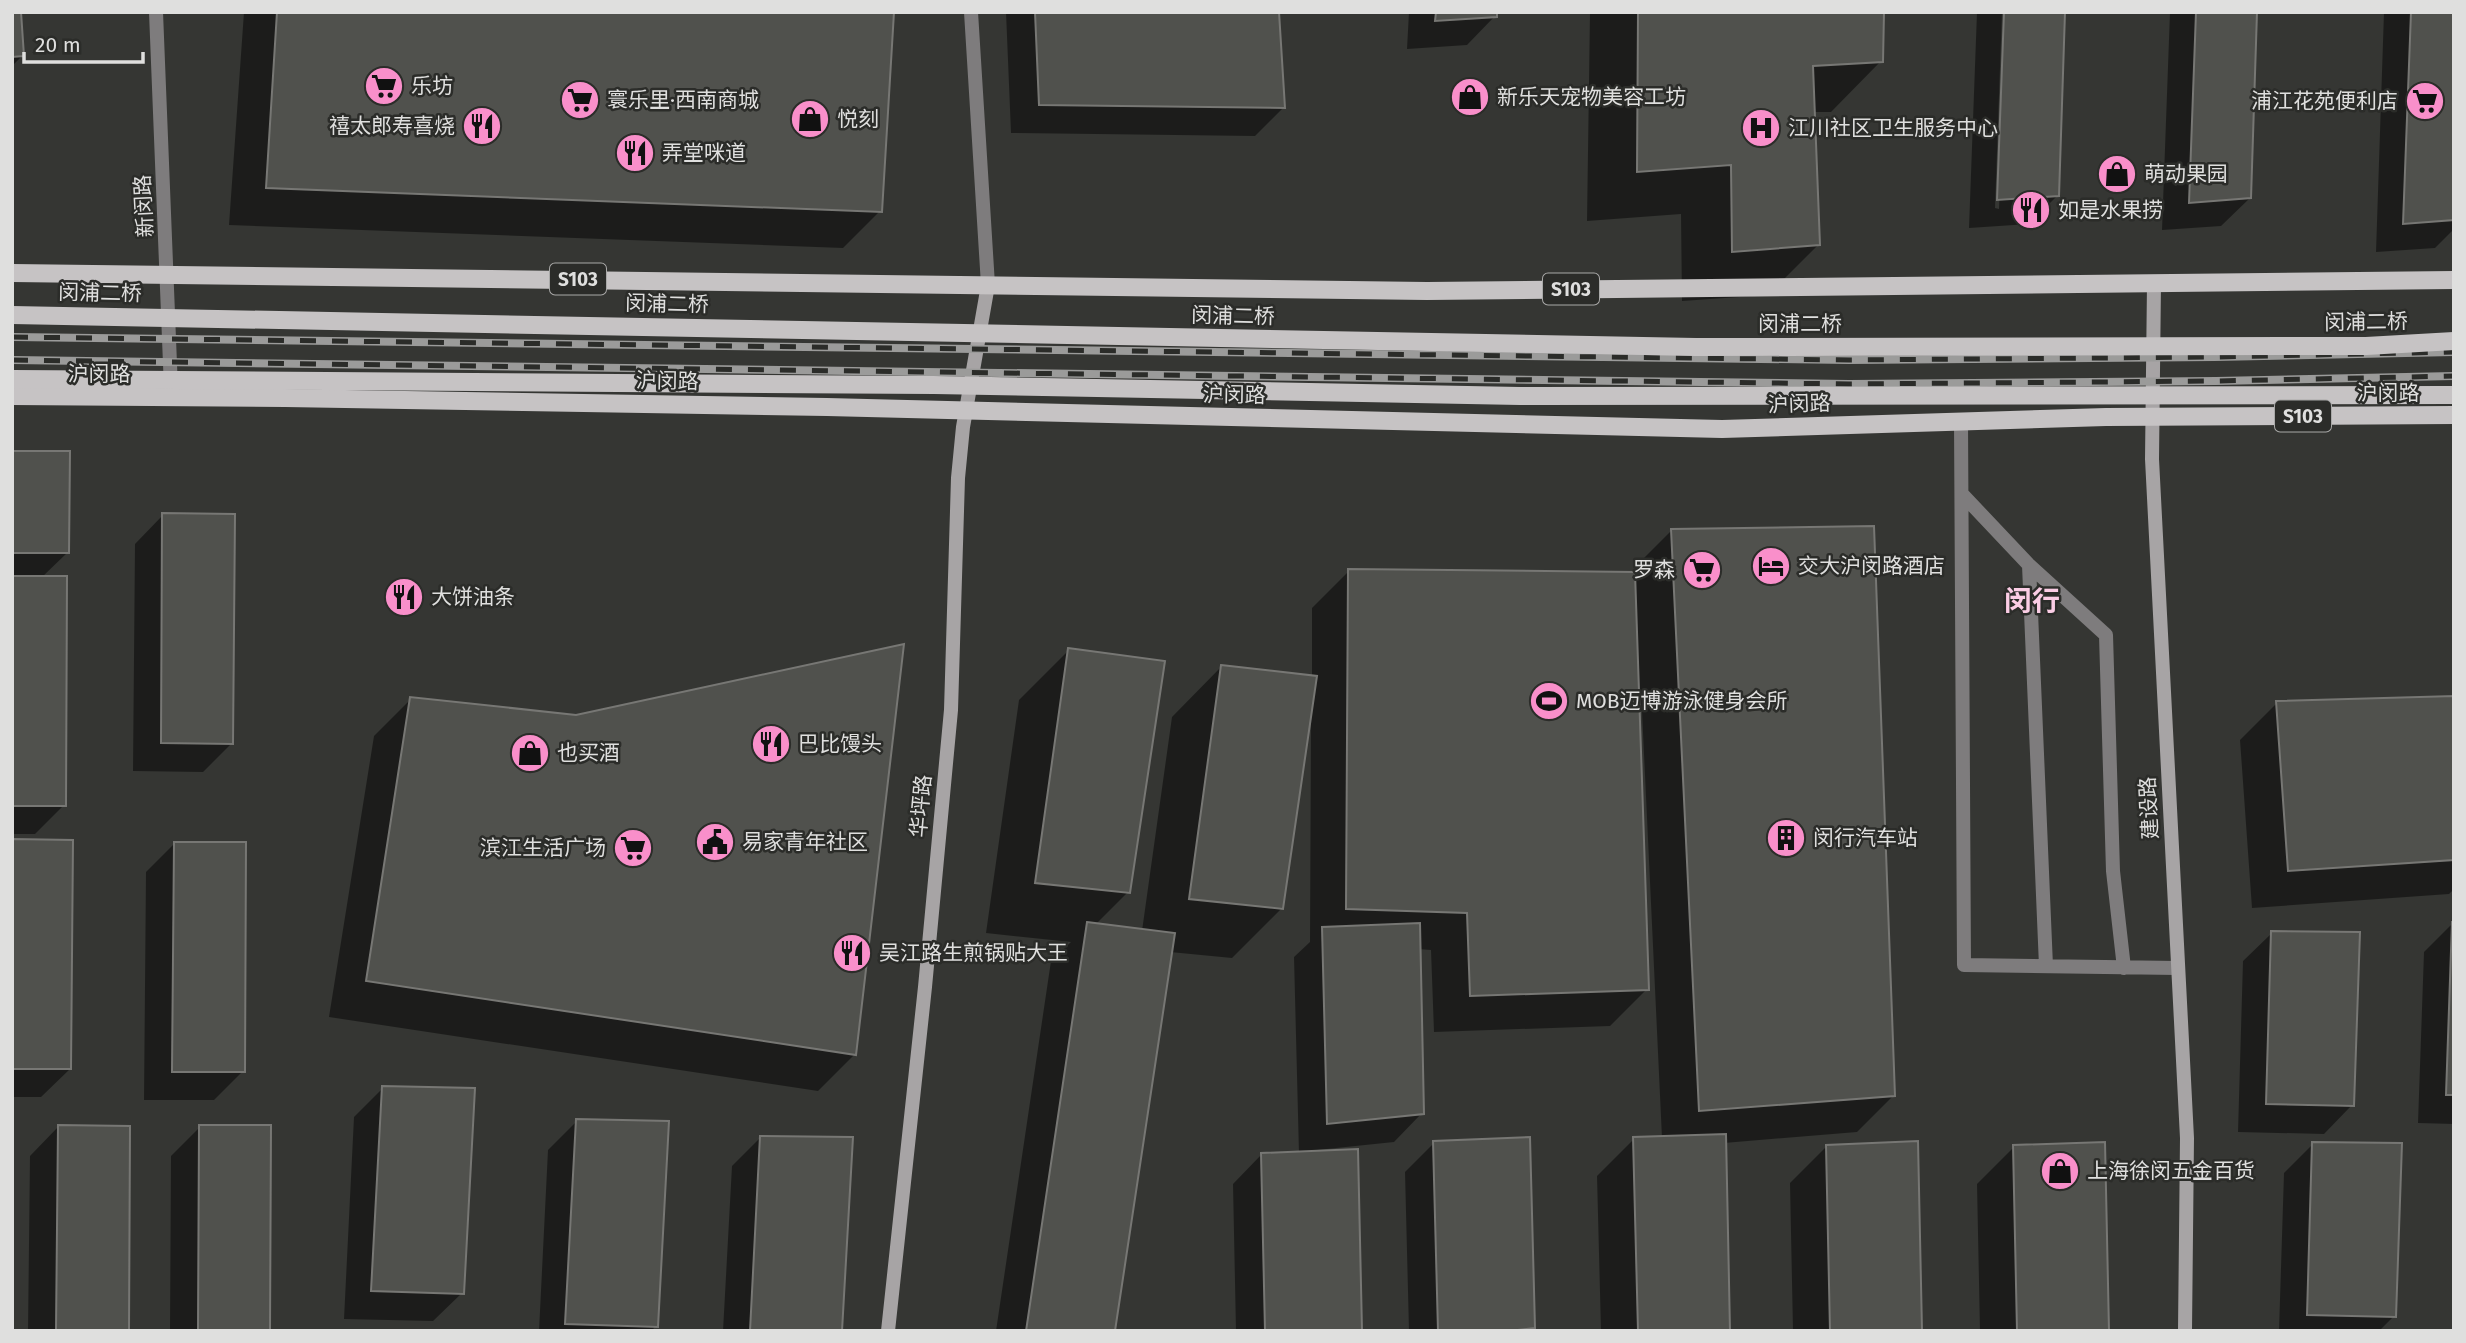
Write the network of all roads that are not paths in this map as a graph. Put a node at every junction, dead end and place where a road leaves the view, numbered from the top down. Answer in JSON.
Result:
{"nodes":[{"id":1,"x":156,"y":12,"type":"edge"},
{"id":2,"x":971,"y":12,"type":"edge"},
{"id":3,"x":12,"y":273,"type":"edge"},
{"id":4,"x":168,"y":275,"type":"junction"},
{"id":5,"x":2454,"y":280,"type":"edge"},
{"id":6,"x":2154,"y":283,"type":"junction"},
{"id":7,"x":988,"y":285,"type":"junction"},
{"id":8,"x":12,"y":314,"type":"edge"},
{"id":9,"x":2454,"y":341,"type":"edge"},
{"id":10,"x":12,"y":379,"type":"edge"},
{"id":11,"x":2454,"y":395,"type":"edge"},
{"id":12,"x":12,"y":396,"type":"edge"},
{"id":13,"x":171,"y":397,"type":"junction"},
{"id":14,"x":965,"y":410,"type":"junction"},
{"id":15,"x":2454,"y":415,"type":"edge"},
{"id":16,"x":2152,"y":416,"type":"junction"},
{"id":17,"x":1961,"y":421,"type":"junction"},
{"id":18,"x":1962,"y":494,"type":"junction"},
{"id":19,"x":2029,"y":565,"type":"junction"},
{"id":20,"x":2046,"y":966,"type":"junction"},
{"id":21,"x":2124,"y":968,"type":"junction"},
{"id":22,"x":2177,"y":968,"type":"junction"},
{"id":23,"x":888,"y":1331,"type":"edge"},
{"id":24,"x":2185,"y":1331,"type":"edge"}],
"edges":[{"from":1,"to":4,"type":"street","name":"新闵路"},
{"from":2,"to":7,"type":"street"},
{"from":3,"to":4,"type":"main road","number":"S103"},
{"from":4,"to":7,"type":"main road","number":"S103"},
{"from":4,"to":13,"type":"street","name":"新闵路"},
{"from":5,"to":6,"type":"main road","number":"S103"},
{"from":6,"to":7,"type":"main road","number":"S103"},
{"from":6,"to":16,"type":"street","name":"建设路"},
{"from":7,"to":14,"type":"street","name":"华坪路"},
{"from":8,"to":9,"type":"main road","name":"闵浦二桥","bridge":true},
{"from":10,"to":11,"type":"main road","bridge":true},
{"from":12,"to":13,"type":"main road","name":"沪闵路","number":"S103"},
{"from":13,"to":14,"type":"main road","name":"沪闵路","number":"S103"},
{"from":14,"to":17,"type":"main road","name":"沪闵路","number":"S103"},
{"from":14,"to":23,"type":"street","name":"华坪路"},
{"from":15,"to":16,"type":"main road","name":"沪闵路","number":"S103"},
{"from":16,"to":17,"type":"main road","name":"沪闵路","number":"S103"},
{"from":16,"to":22,"type":"street","name":"建设路"},
{"from":17,"to":18,"type":"street"},
{"from":18,"to":19,"type":"street"},
{"from":18,"to":20,"type":"street"},
{"from":19,"to":20,"type":"street"},
{"from":19,"to":21,"type":"street"},
{"from":20,"to":21,"type":"street"},
{"from":21,"to":22,"type":"street"},
{"from":22,"to":24,"type":"street","name":"建设路"}]}
